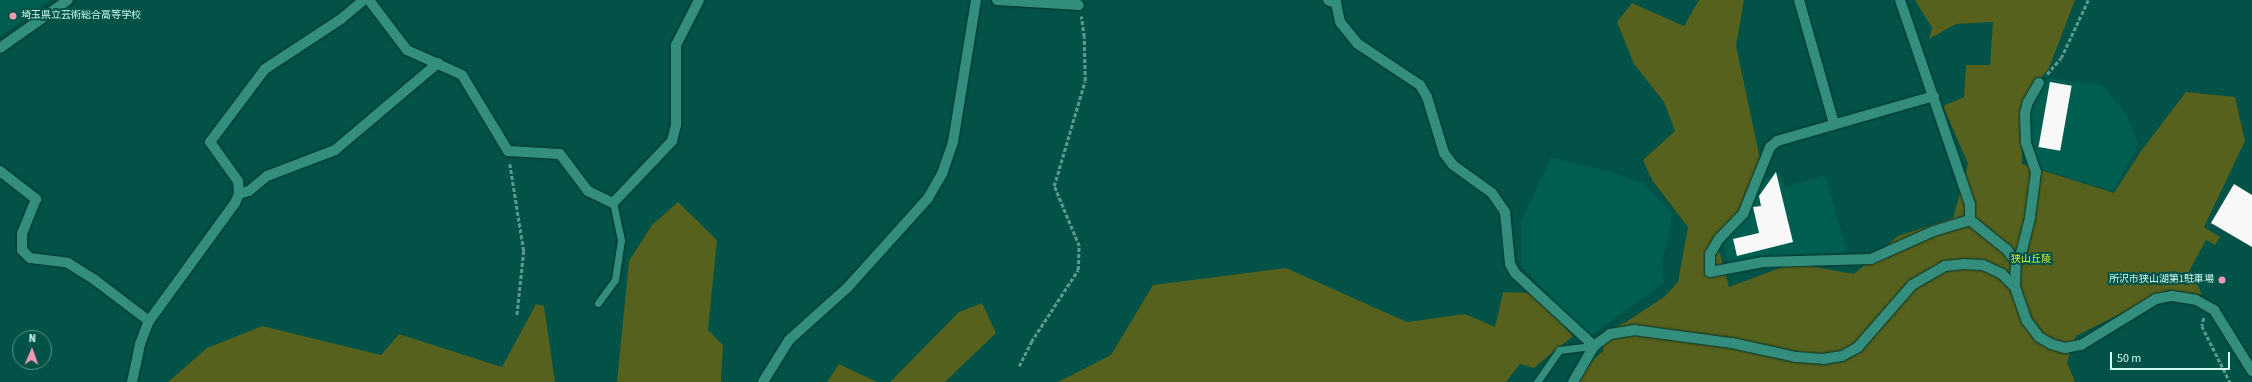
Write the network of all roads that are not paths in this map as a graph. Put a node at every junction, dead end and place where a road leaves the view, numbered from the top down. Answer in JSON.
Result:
{"nodes":[{"id":1,"x":68,"y":0,"type":"edge"},
{"id":2,"x":364,"y":0,"type":"edge"},
{"id":3,"x":369,"y":0,"type":"edge"},
{"id":4,"x":699,"y":0,"type":"edge"},
{"id":5,"x":976,"y":0,"type":"edge"},
{"id":6,"x":997,"y":0,"type":"edge"},
{"id":7,"x":1799,"y":0,"type":"edge"},
{"id":8,"x":1900,"y":0,"type":"edge"},
{"id":9,"x":1334,"y":1,"type":"edge"},
{"id":10,"x":1079,"y":5,"type":"road end"},
{"id":11,"x":0,"y":48,"type":"edge"},
{"id":12,"x":438,"y":63,"type":"junction"},
{"id":13,"x":2039,"y":83,"type":"road end"},
{"id":14,"x":1934,"y":96,"type":"junction"},
{"id":15,"x":1834,"y":124,"type":"junction"},
{"id":16,"x":0,"y":171,"type":"edge"},
{"id":17,"x":239,"y":194,"type":"junction"},
{"id":18,"x":613,"y":203,"type":"junction"},
{"id":19,"x":1970,"y":220,"type":"junction"},
{"id":20,"x":2016,"y":262,"type":"junction"},
{"id":21,"x":2015,"y":287,"type":"junction"},
{"id":22,"x":598,"y":303,"type":"dead end"},
{"id":23,"x":149,"y":321,"type":"junction"},
{"id":24,"x":1594,"y":346,"type":"junction"},
{"id":25,"x":2252,"y":371,"type":"edge"},
{"id":26,"x":132,"y":382,"type":"edge"},
{"id":27,"x":763,"y":382,"type":"edge"},
{"id":28,"x":1537,"y":382,"type":"edge"},
{"id":29,"x":1573,"y":382,"type":"edge"}],
"edges":[{"from":1,"to":11,"type":"street"},
{"from":2,"to":17,"type":"street"},
{"from":3,"to":12,"type":"street"},
{"from":4,"to":18,"type":"street"},
{"from":5,"to":27,"type":"street"},
{"from":6,"to":10,"type":"street"},
{"from":7,"to":15,"type":"street"},
{"from":8,"to":14,"type":"street"},
{"from":9,"to":24,"type":"street"},
{"from":12,"to":17,"type":"street"},
{"from":12,"to":18,"type":"street"},
{"from":13,"to":20,"type":"street"},
{"from":14,"to":15,"type":"street"},
{"from":14,"to":19,"type":"street"},
{"from":15,"to":19,"type":"street"},
{"from":16,"to":23,"type":"street"},
{"from":17,"to":23,"type":"street"},
{"from":18,"to":22,"type":"lane"},
{"from":19,"to":20,"type":"street"},
{"from":20,"to":21,"type":"street"},
{"from":21,"to":24,"type":"street"},
{"from":21,"to":25,"type":"street"},
{"from":23,"to":26,"type":"street"},
{"from":24,"to":28,"type":"lane"},
{"from":24,"to":29,"type":"street"}]}
